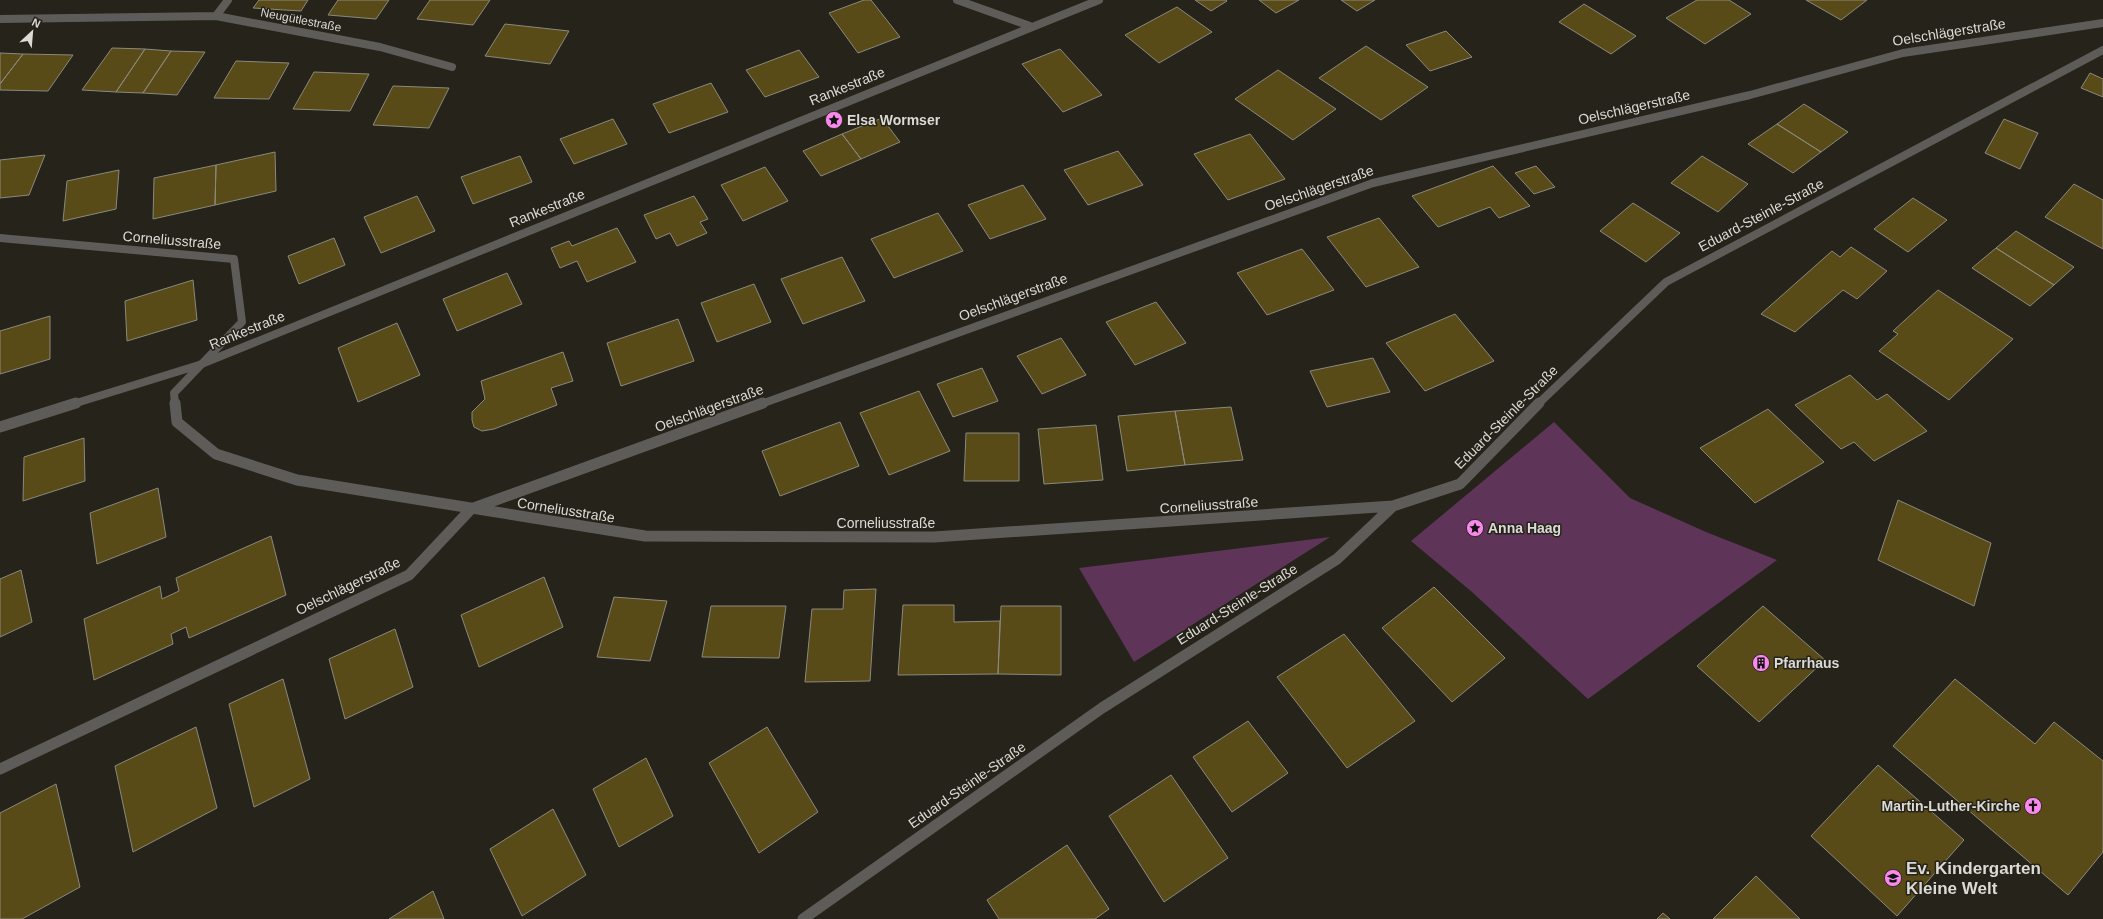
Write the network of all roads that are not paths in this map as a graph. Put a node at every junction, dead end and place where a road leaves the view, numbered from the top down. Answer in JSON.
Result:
{"nodes":[{"id":1,"x":228,"y":0,"type":"edge"},
{"id":2,"x":956,"y":0,"type":"edge"},
{"id":3,"x":1099,"y":0,"type":"edge"},
{"id":4,"x":216,"y":16,"type":"junction"},
{"id":5,"x":0,"y":20,"type":"edge"},
{"id":6,"x":2103,"y":23,"type":"edge"},
{"id":7,"x":1030,"y":26,"type":"junction"},
{"id":8,"x":2103,"y":50,"type":"edge"},
{"id":9,"x":452,"y":67,"type":"dead end"},
{"id":10,"x":0,"y":238,"type":"edge"},
{"id":11,"x":199,"y":365,"type":"junction"},
{"id":12,"x":0,"y":427,"type":"edge"},
{"id":13,"x":1393,"y":506,"type":"junction"},
{"id":14,"x":471,"y":510,"type":"junction"},
{"id":15,"x":0,"y":769,"type":"edge"},
{"id":16,"x":803,"y":919,"type":"edge"}],
"edges":[{"from":1,"to":4,"type":"street"},
{"from":2,"to":7,"type":"street"},
{"from":3,"to":7,"type":"street","name":"Rankestraße"},
{"from":4,"to":5,"type":"street","name":"Neugütlestraße"},
{"from":4,"to":9,"type":"street","name":"Neugütlestraße"},
{"from":6,"to":14,"type":"street","name":"Oelschlägerstraße"},
{"from":7,"to":11,"type":"street","name":"Rankestraße"},
{"from":8,"to":13,"type":"street","name":"Eduard-Steinle-Straße"},
{"from":10,"to":11,"type":"street","name":"Corneliusstraße"},
{"from":11,"to":12,"type":"street","name":"Rankestraße"},
{"from":11,"to":14,"type":"street","name":"Corneliusstraße"},
{"from":13,"to":14,"type":"street","name":"Corneliusstraße"},
{"from":13,"to":16,"type":"street","name":"Eduard-Steinle-Straße"},
{"from":14,"to":15,"type":"street","name":"Oelschlägerstraße"}]}
